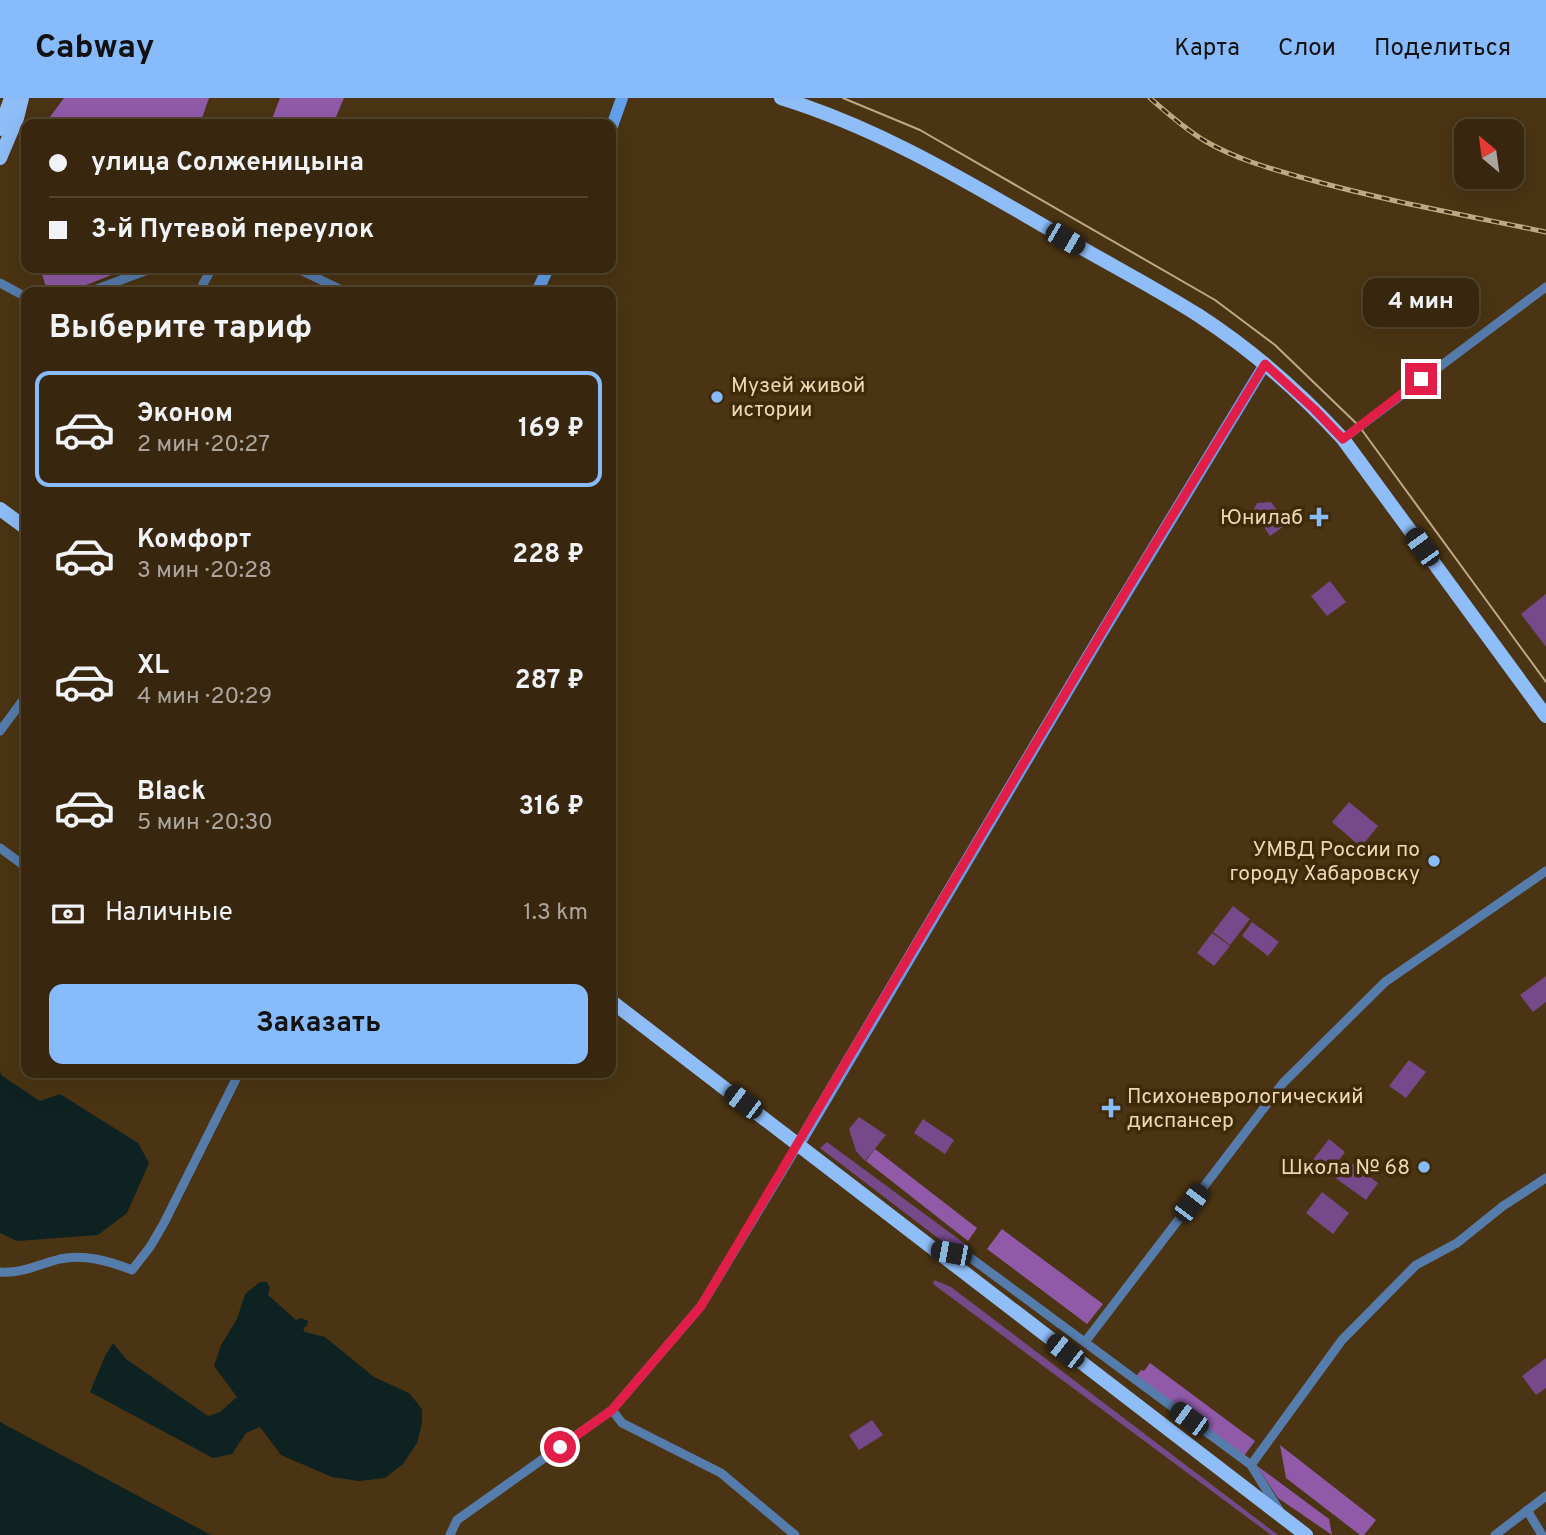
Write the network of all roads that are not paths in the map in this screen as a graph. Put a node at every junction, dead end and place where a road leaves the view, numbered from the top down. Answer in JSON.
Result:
{"nodes":[{"id":1,"x":11,"y":98,"type":"edge"},
{"id":2,"x":22,"y":98,"type":"edge"},
{"id":3,"x":622,"y":98,"type":"edge"},
{"id":4,"x":781,"y":98,"type":"edge"},
{"id":5,"x":615,"y":119,"type":"edge"},
{"id":6,"x":0,"y":129,"type":"edge"},
{"id":7,"x":0,"y":158,"type":"edge"},
{"id":8,"x":140,"y":273,"type":"edge"},
{"id":9,"x":306,"y":273,"type":"edge"},
{"id":10,"x":0,"y":283,"type":"edge"},
{"id":11,"x":102,"y":287,"type":"edge"},
{"id":12,"x":336,"y":287,"type":"edge"},
{"id":13,"x":1546,"y":287,"type":"edge"},
{"id":14,"x":21,"y":294,"type":"edge"},
{"id":15,"x":1265,"y":364,"type":"junction"},
{"id":16,"x":1343,"y":439,"type":"junction"},
{"id":17,"x":0,"y":509,"type":"edge"},
{"id":18,"x":21,"y":524,"type":"edge"},
{"id":19,"x":21,"y":703,"type":"edge"},
{"id":20,"x":1546,"y":716,"type":"edge"},
{"id":21,"x":0,"y":731,"type":"edge"},
{"id":22,"x":0,"y":848,"type":"edge"},
{"id":23,"x":21,"y":863,"type":"edge"},
{"id":24,"x":1546,"y":871,"type":"edge"},
{"id":25,"x":616,"y":1005,"type":"edge"},
{"id":26,"x":236,"y":1078,"type":"edge"},
{"id":27,"x":799,"y":1144,"type":"junction"},
{"id":28,"x":1546,"y":1178,"type":"edge"},
{"id":29,"x":934,"y":1250,"type":"junction"},
{"id":30,"x":0,"y":1272,"type":"edge"},
{"id":31,"x":1085,"y":1342,"type":"junction"},
{"id":32,"x":612,"y":1410,"type":"junction"},
{"id":33,"x":1251,"y":1465,"type":"junction"},
{"id":34,"x":1546,"y":1496,"type":"edge"},
{"id":35,"x":1527,"y":1510,"type":"junction"},
{"id":36,"x":1284,"y":1518,"type":"junction"},
{"id":37,"x":450,"y":1535,"type":"edge"},
{"id":38,"x":795,"y":1535,"type":"edge"},
{"id":39,"x":1306,"y":1535,"type":"edge"},
{"id":40,"x":1495,"y":1535,"type":"edge"},
{"id":41,"x":1542,"y":1535,"type":"edge"}],
"edges":[{"from":1,"to":6,"type":"main road"},
{"from":2,"to":7,"type":"main road"},
{"from":3,"to":5,"type":"street"},
{"from":4,"to":15,"type":"main road"},
{"from":8,"to":11,"type":"street"},
{"from":9,"to":12,"type":"street"},
{"from":10,"to":14,"type":"street"},
{"from":13,"to":16,"type":"street"},
{"from":15,"to":16,"type":"main road"},
{"from":15,"to":27,"type":"street"},
{"from":16,"to":20,"type":"main road"},
{"from":17,"to":18,"type":"main road"},
{"from":19,"to":21,"type":"street"},
{"from":22,"to":23,"type":"street"},
{"from":24,"to":31,"type":"street"},
{"from":25,"to":27,"type":"main road"},
{"from":26,"to":30,"type":"street"},
{"from":27,"to":29,"type":"main road"},
{"from":27,"to":32,"type":"street"},
{"from":28,"to":33,"type":"street"},
{"from":29,"to":31,"type":"street"},
{"from":29,"to":36,"type":"main road"},
{"from":31,"to":33,"type":"street"},
{"from":32,"to":37,"type":"street"},
{"from":32,"to":38,"type":"street"},
{"from":33,"to":36,"type":"street"},
{"from":34,"to":35,"type":"street"},
{"from":35,"to":40,"type":"street"},
{"from":35,"to":41,"type":"street"},
{"from":36,"to":39,"type":"main road"}]}
